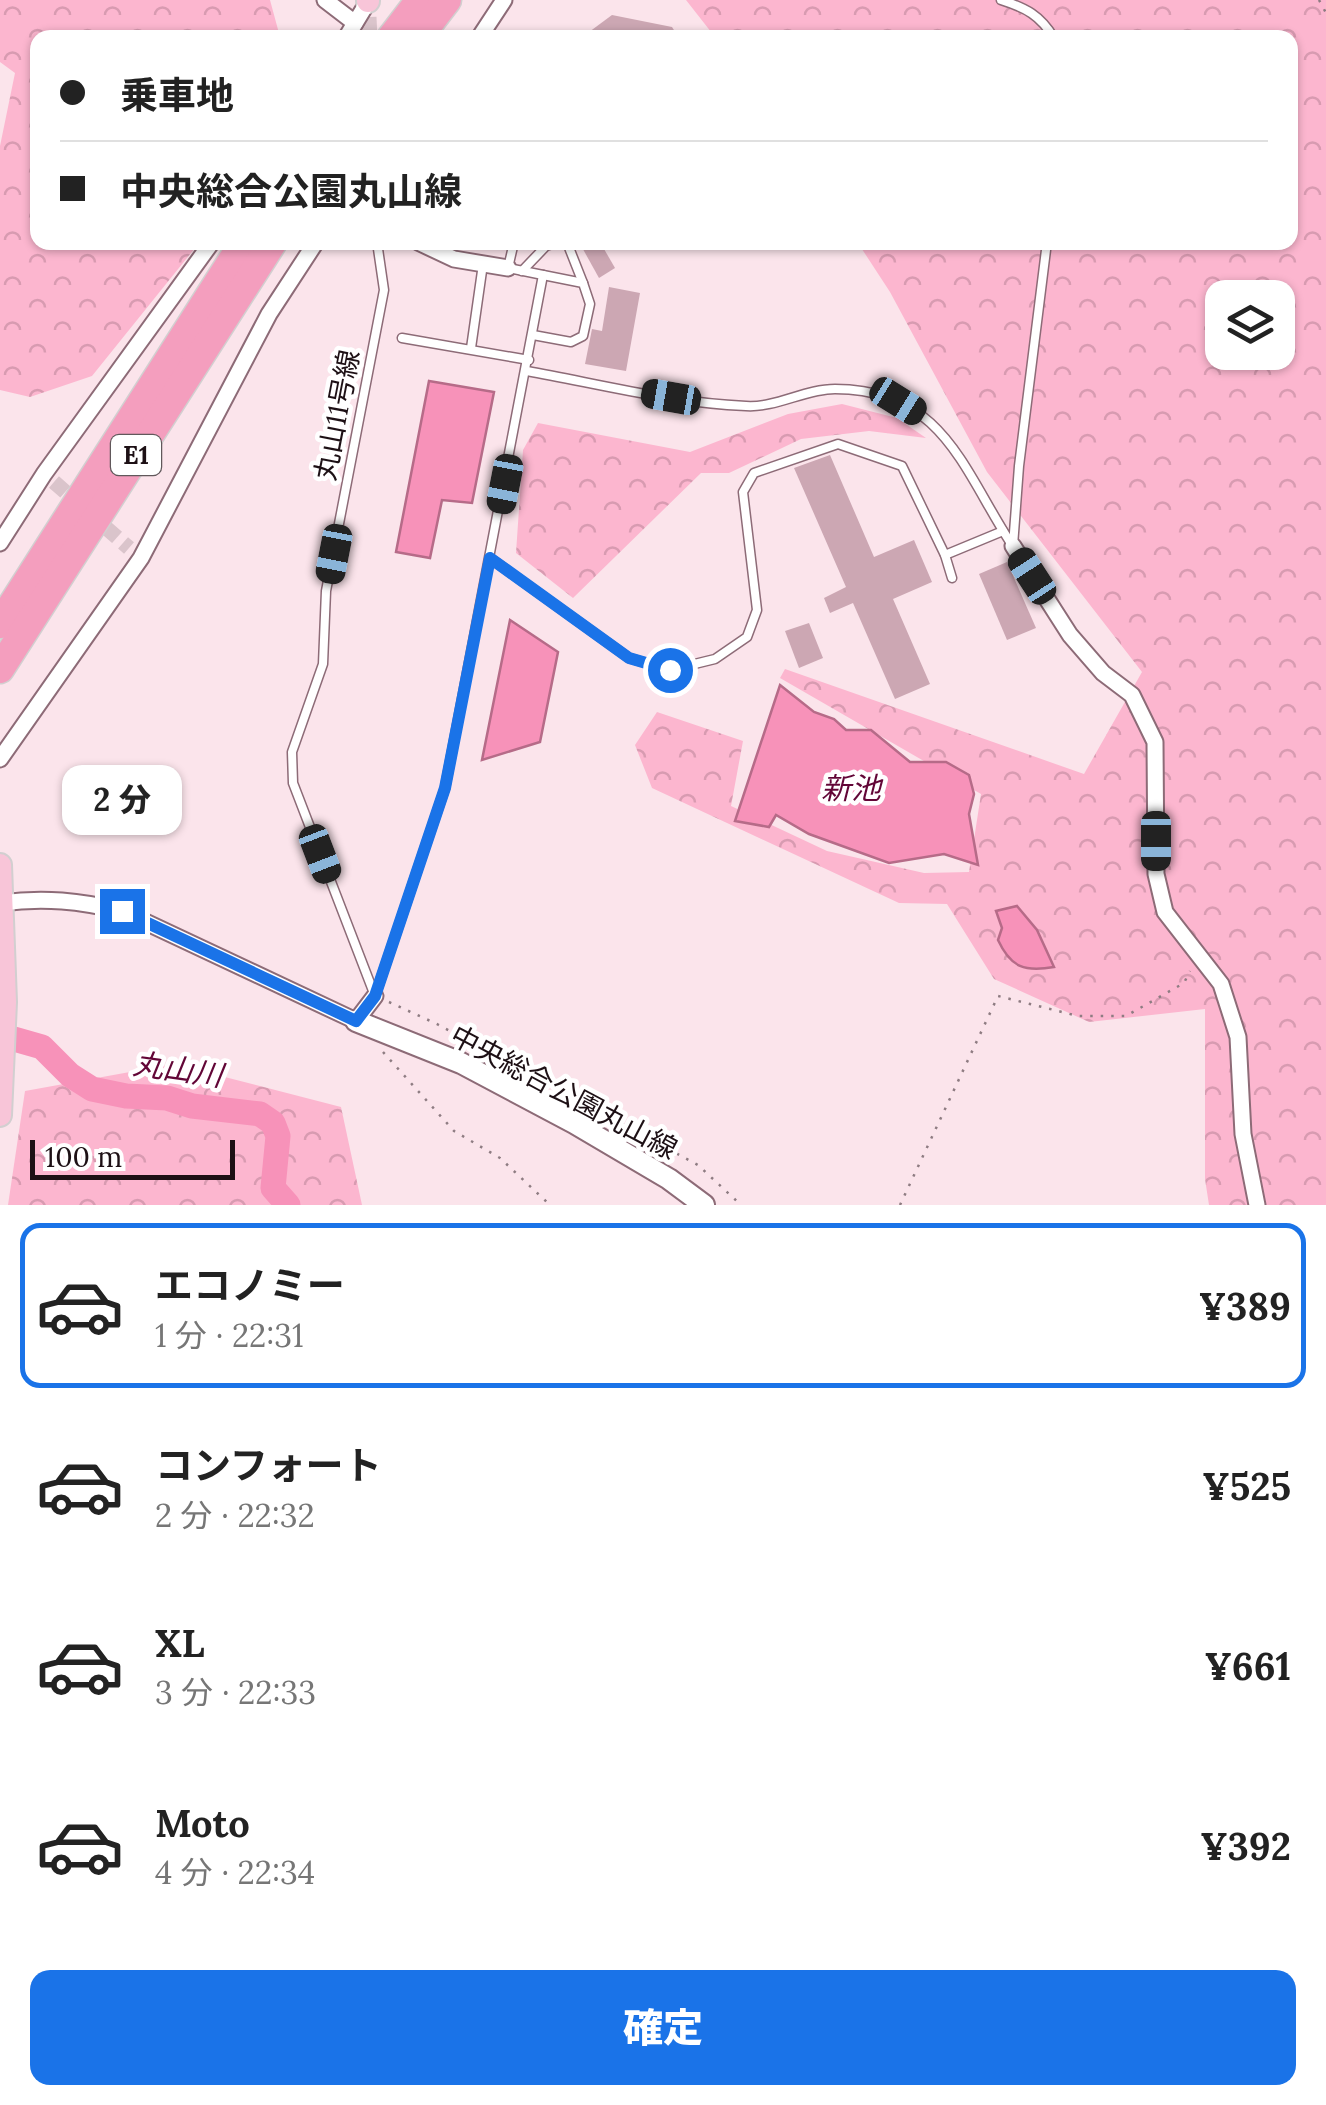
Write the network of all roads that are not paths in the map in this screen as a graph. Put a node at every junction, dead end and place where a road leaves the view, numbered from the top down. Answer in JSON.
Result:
{"nodes":[{"id":1,"x":324,"y":0,"type":"edge"},
{"id":2,"x":420,"y":0,"type":"edge"},
{"id":3,"x":448,"y":0,"type":"edge"},
{"id":4,"x":504,"y":0,"type":"edge"},
{"id":5,"x":1001,"y":0,"type":"edge"},
{"id":6,"x":362,"y":13,"type":"edge"},
{"id":7,"x":397,"y":30,"type":"tunnel mouth"},
{"id":8,"x":424,"y":30,"type":"edge"},
{"id":9,"x":484,"y":30,"type":"edge"},
{"id":10,"x":1049,"y":30,"type":"edge"},
{"id":11,"x":206,"y":250,"type":"edge"},
{"id":12,"x":239,"y":250,"type":"edge"},
{"id":13,"x":268,"y":250,"type":"edge"},
{"id":14,"x":311,"y":250,"type":"edge"},
{"id":15,"x":378,"y":250,"type":"edge"},
{"id":16,"x":435,"y":250,"type":"edge"},
{"id":17,"x":514,"y":250,"type":"edge"},
{"id":18,"x":541,"y":250,"type":"edge"},
{"id":19,"x":570,"y":250,"type":"edge"},
{"id":20,"x":1046,"y":250,"type":"edge"},
{"id":21,"x":483,"y":264,"type":"junction"},
{"id":22,"x":515,"y":270,"type":"junction"},
{"id":23,"x":543,"y":275,"type":"junction"},
{"id":24,"x":583,"y":283,"type":"junction"},
{"id":25,"x":533,"y":335,"type":"junction"},
{"id":26,"x":402,"y":338,"type":"dead end"},
{"id":27,"x":471,"y":348,"type":"junction"},
{"id":28,"x":529,"y":360,"type":"junction"},
{"id":29,"x":527,"y":371,"type":"junction"},
{"id":30,"x":1003,"y":530,"type":"junction"},
{"id":31,"x":0,"y":543,"type":"edge"},
{"id":32,"x":1013,"y":546,"type":"junction"},
{"id":33,"x":945,"y":555,"type":"junction"},
{"id":34,"x":490,"y":558,"type":"junction"},
{"id":35,"x":952,"y":578,"type":"dead end"},
{"id":36,"x":0,"y":624,"type":"edge"},
{"id":37,"x":0,"y":669,"type":"edge"},
{"id":38,"x":0,"y":759,"type":"edge"},
{"id":39,"x":0,"y":864,"type":"edge"},
{"id":40,"x":1,"y":903,"type":"edge"},
{"id":41,"x":375,"y":996,"type":"junction"},
{"id":42,"x":356,"y":1021,"type":"junction"},
{"id":43,"x":0,"y":1115,"type":"edge"},
{"id":44,"x":704,"y":1205,"type":"edge"},
{"id":45,"x":1257,"y":1205,"type":"edge"}],
"edges":[{"from":1,"to":6,"type":"street"},
{"from":2,"to":7,"type":"highway"},
{"from":3,"to":8,"type":"highway"},
{"from":4,"to":9,"type":"street"},
{"from":5,"to":10,"type":"lane"},
{"from":11,"to":31,"type":"street"},
{"from":12,"to":36,"type":"highway","number":"E1"},
{"from":13,"to":37,"type":"highway","number":"E1"},
{"from":14,"to":38,"type":"street"},
{"from":15,"to":41,"type":"lane","name":"丸山11号線"},
{"from":16,"to":21,"type":"street"},
{"from":17,"to":22,"type":"lane"},
{"from":18,"to":22,"type":"lane"},
{"from":19,"to":24,"type":"lane"},
{"from":20,"to":32,"type":"lane"},
{"from":21,"to":22,"type":"street"},
{"from":21,"to":27,"type":"lane"},
{"from":22,"to":23,"type":"lane"},
{"from":23,"to":24,"type":"lane"},
{"from":23,"to":25,"type":"lane"},
{"from":24,"to":25,"type":"lane"},
{"from":25,"to":28,"type":"lane"},
{"from":26,"to":27,"type":"lane"},
{"from":27,"to":28,"type":"lane"},
{"from":28,"to":29,"type":"lane"},
{"from":29,"to":30,"type":"lane"},
{"from":29,"to":34,"type":"lane"},
{"from":30,"to":32,"type":"lane"},
{"from":30,"to":33,"type":"lane"},
{"from":32,"to":45,"type":"street"},
{"from":33,"to":34,"type":"lane"},
{"from":33,"to":35,"type":"lane"},
{"from":34,"to":41,"type":"lane"},
{"from":39,"to":40,"type":"main road"},
{"from":40,"to":42,"type":"street","name":"中央総合公園丸山線"},
{"from":40,"to":43,"type":"main road"},
{"from":41,"to":42,"type":"street"},
{"from":42,"to":44,"type":"street","name":"中央総合公園丸山線"}]}
